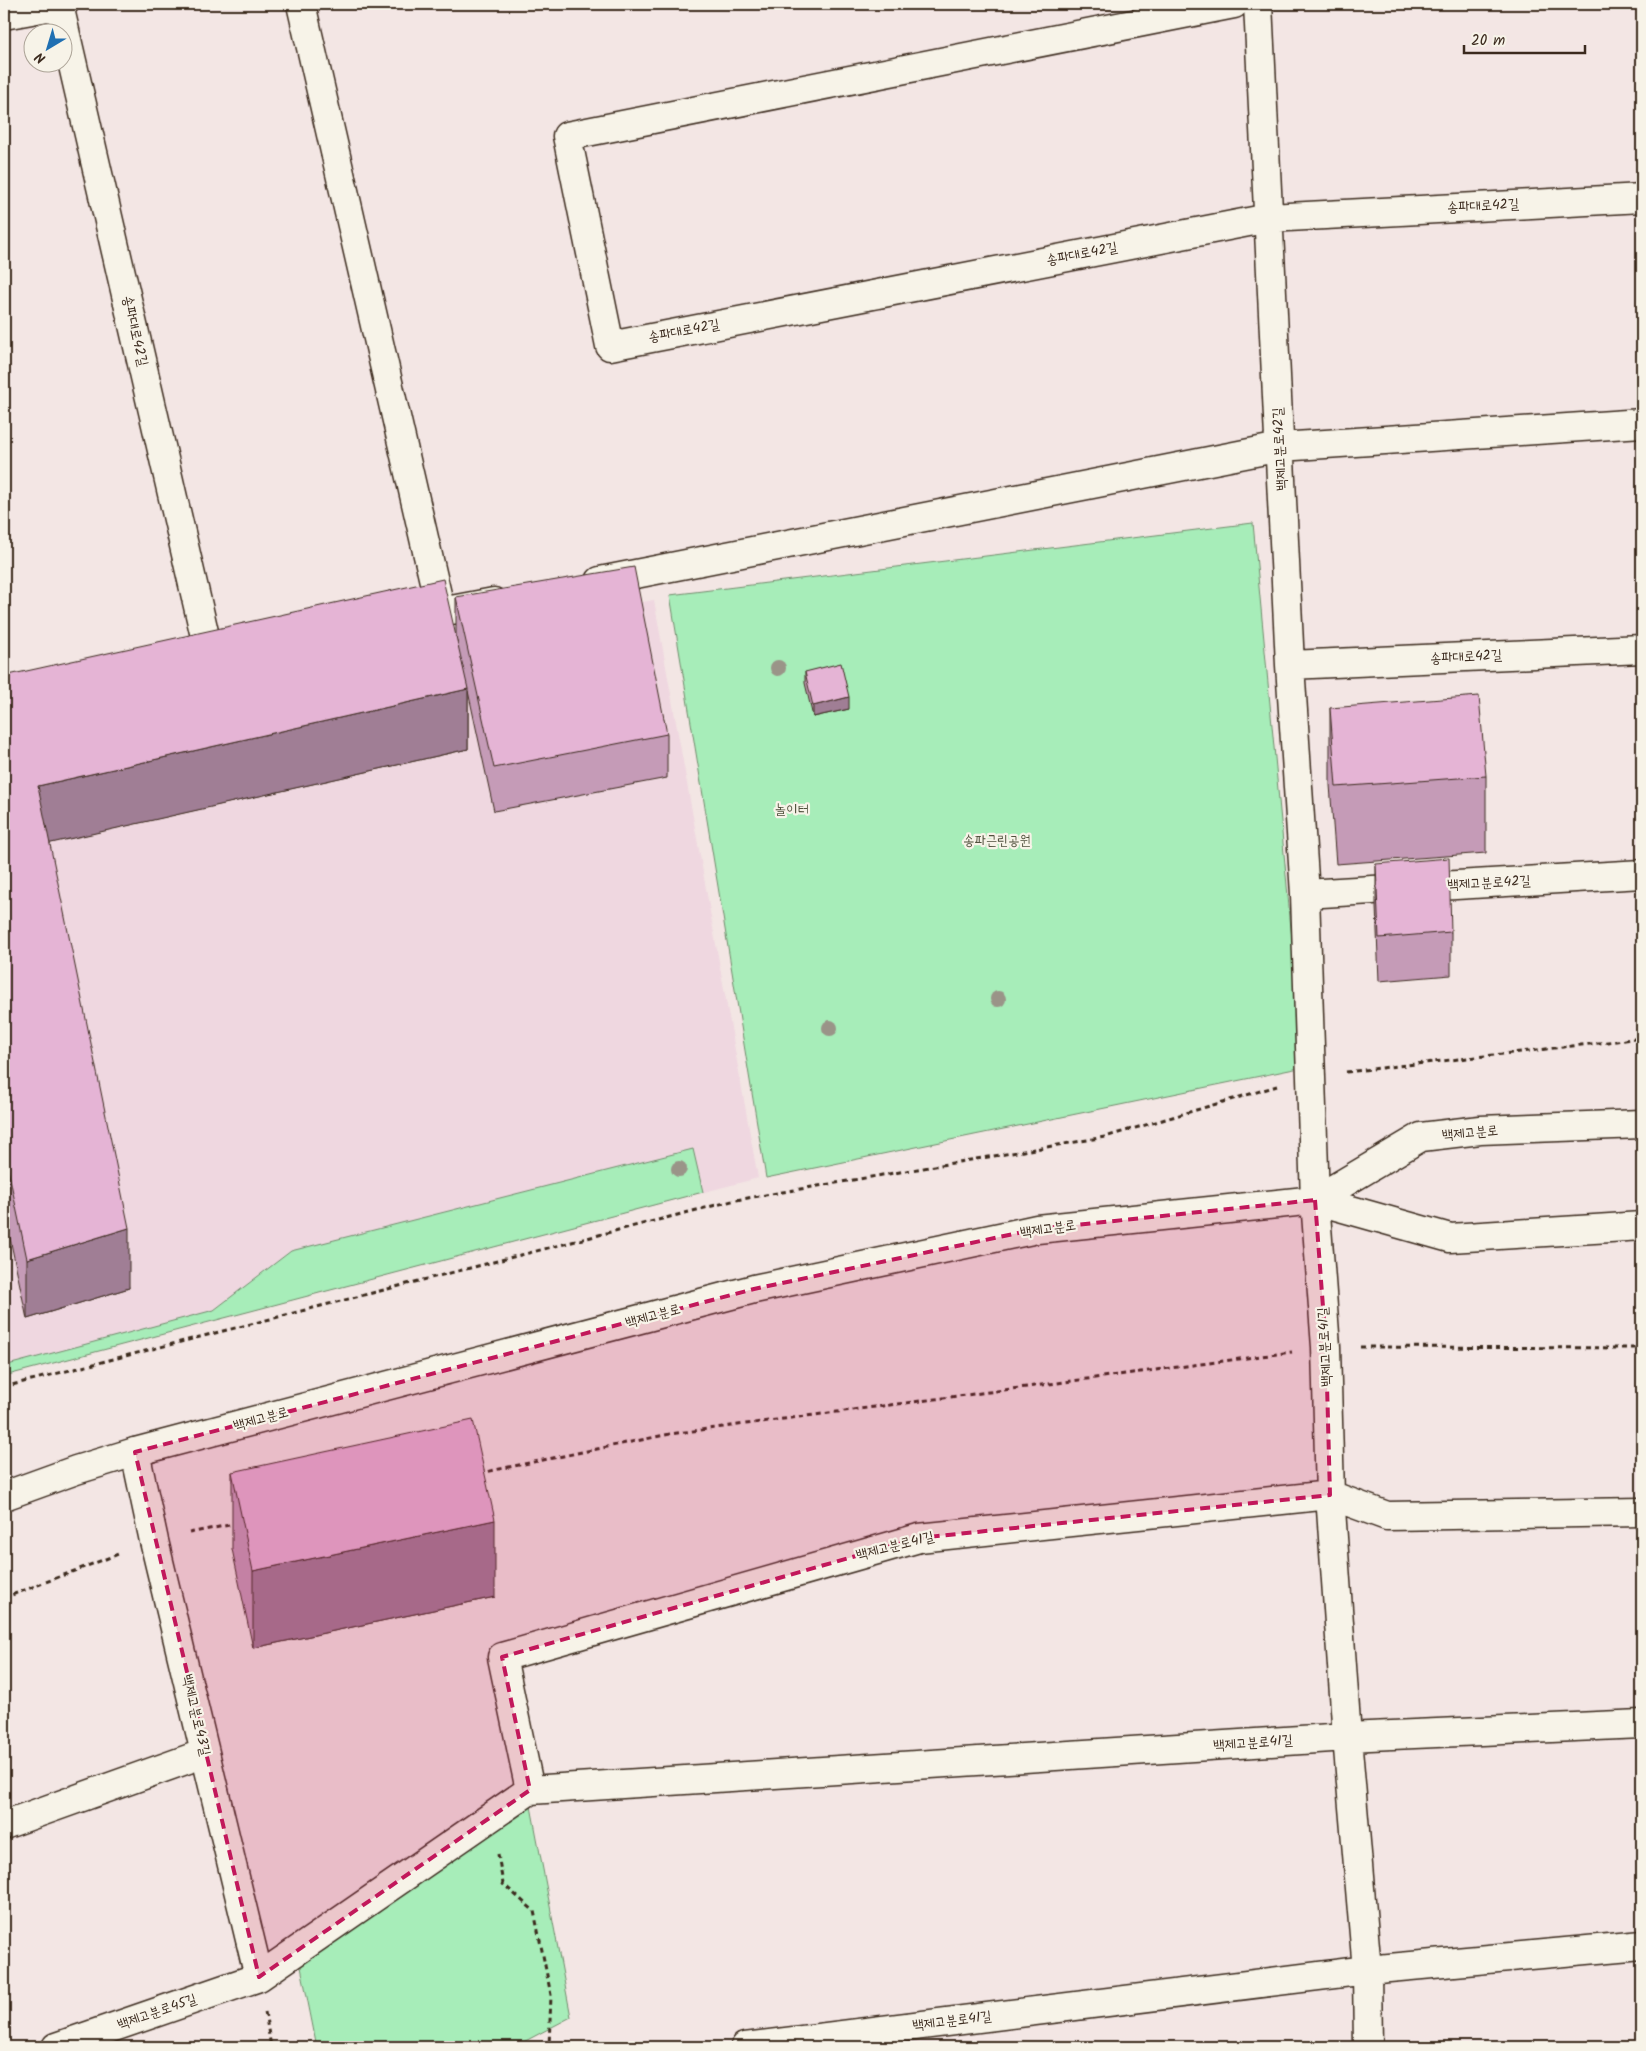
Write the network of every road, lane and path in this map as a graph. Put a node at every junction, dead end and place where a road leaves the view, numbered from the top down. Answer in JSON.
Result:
{"nodes":[{"id":1,"x":62,"y":4,"type":"edge"},
{"id":2,"x":301,"y":4,"type":"edge"},
{"id":3,"x":1234,"y":4,"type":"edge"},
{"id":4,"x":1258,"y":4,"type":"edge"},
{"id":5,"x":4,"y":15,"type":"edge"},
{"id":6,"x":1642,"y":198,"type":"edge"},
{"id":7,"x":1269,"y":218,"type":"junction"},
{"id":8,"x":1642,"y":423,"type":"edge"},
{"id":9,"x":1280,"y":447,"type":"junction"},
{"id":10,"x":575,"y":586,"type":"edge"},
{"id":11,"x":517,"y":597,"type":"edge"},
{"id":12,"x":441,"y":612,"type":"junction"},
{"id":13,"x":393,"y":622,"type":"edge"},
{"id":14,"x":1642,"y":648,"type":"edge"},
{"id":15,"x":182,"y":663,"type":"edge"},
{"id":16,"x":1290,"y":665,"type":"junction"},
{"id":17,"x":1642,"y":874,"type":"edge"},
{"id":18,"x":1305,"y":894,"type":"junction"},
{"id":19,"x":1642,"y":1038,"type":"edge"},
{"id":20,"x":1311,"y":1076,"type":"junction"},
{"id":21,"x":1642,"y":1124,"type":"edge"},
{"id":22,"x":1315,"y":1200,"type":"junction"},
{"id":23,"x":1642,"y":1226,"type":"edge"},
{"id":24,"x":1326,"y":1347,"type":"junction"},
{"id":25,"x":1642,"y":1348,"type":"edge"},
{"id":26,"x":4,"y":1387,"type":"edge"},
{"id":27,"x":135,"y":1452,"type":"junction"},
{"id":28,"x":475,"y":1474,"type":"edge"},
{"id":29,"x":1330,"y":1495,"type":"junction"},
{"id":30,"x":4,"y":1496,"type":"edge"},
{"id":31,"x":1642,"y":1512,"type":"edge"},
{"id":32,"x":242,"y":1522,"type":"edge"},
{"id":33,"x":154,"y":1541,"type":"junction"},
{"id":34,"x":4,"y":1598,"type":"edge"},
{"id":35,"x":1642,"y":1724,"type":"edge"},
{"id":36,"x":1347,"y":1737,"type":"junction"},
{"id":37,"x":205,"y":1752,"type":"junction"},
{"id":38,"x":530,"y":1790,"type":"junction"},
{"id":39,"x":4,"y":1825,"type":"edge"},
{"id":40,"x":497,"y":1848,"type":"dead end"},
{"id":41,"x":1642,"y":1945,"type":"edge"},
{"id":42,"x":1367,"y":1970,"type":"junction"},
{"id":43,"x":259,"y":1977,"type":"junction"},
{"id":44,"x":56,"y":2047,"type":"edge"},
{"id":45,"x":549,"y":2047,"type":"edge"},
{"id":46,"x":745,"y":2047,"type":"edge"},
{"id":47,"x":1368,"y":2047,"type":"edge"}],
"edges":[{"from":1,"to":5,"type":"street"},
{"from":1,"to":15,"type":"street","name":"송파대로42길"},
{"from":2,"to":12,"type":"street"},
{"from":3,"to":7,"type":"street","name":"송파대로42길"},
{"from":4,"to":7,"type":"street","name":"백제고분로42길"},
{"from":6,"to":7,"type":"street","name":"송파대로42길"},
{"from":7,"to":9,"type":"street","name":"백제고분로42길"},
{"from":8,"to":9,"type":"street"},
{"from":9,"to":10,"type":"street"},
{"from":9,"to":16,"type":"street","name":"백제고분로42길"},
{"from":11,"to":12,"type":"street"},
{"from":12,"to":13,"type":"street"},
{"from":14,"to":16,"type":"street","name":"송파대로42길"},
{"from":16,"to":18,"type":"street","name":"백제고분로42길"},
{"from":17,"to":18,"type":"street","name":"백제고분로42길"},
{"from":18,"to":20,"type":"street","name":"백제고분로42길"},
{"from":19,"to":20,"type":"path"},
{"from":20,"to":22,"type":"street","name":"백제고분로42길"},
{"from":20,"to":26,"type":"path"},
{"from":21,"to":22,"type":"street","name":"백제고분로"},
{"from":22,"to":23,"type":"street","name":"백제고분로"},
{"from":22,"to":24,"type":"street","name":"백제고분로41길"},
{"from":22,"to":27,"type":"street","name":"백제고분로"},
{"from":24,"to":25,"type":"path"},
{"from":24,"to":28,"type":"path"},
{"from":24,"to":29,"type":"street","name":"백제고분로41길"},
{"from":27,"to":30,"type":"street","name":"백제고분로"},
{"from":27,"to":33,"type":"street","name":"백제고분로43길"},
{"from":29,"to":31,"type":"street","name":"백제고분로41길"},
{"from":29,"to":36,"type":"street","name":"백제고분로41길"},
{"from":29,"to":38,"type":"street","name":"백제고분로41길"},
{"from":32,"to":33,"type":"path"},
{"from":33,"to":34,"type":"path"},
{"from":33,"to":37,"type":"street","name":"백제고분로43길"},
{"from":35,"to":36,"type":"street","name":"백제고분로41길"},
{"from":36,"to":38,"type":"street","name":"백제고분로41길"},
{"from":36,"to":42,"type":"street","name":"백제고분로41길"},
{"from":37,"to":39,"type":"street"},
{"from":37,"to":43,"type":"street","name":"백제고분로43길"},
{"from":38,"to":43,"type":"street","name":"백제고분로45길"},
{"from":40,"to":45,"type":"path"},
{"from":41,"to":42,"type":"street","name":"백제고분로41길"},
{"from":42,"to":46,"type":"street","name":"백제고분로41길"},
{"from":42,"to":47,"type":"street","name":"백제고분로41길"},
{"from":43,"to":44,"type":"street","name":"백제고분로45길"}]}
